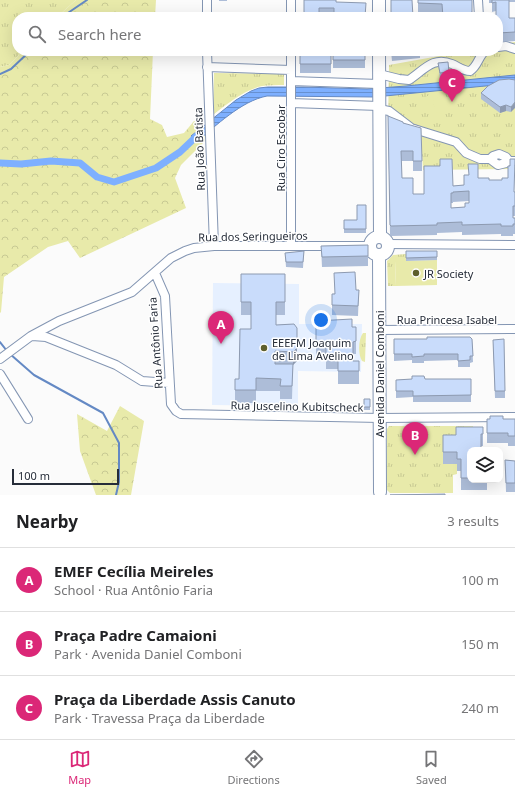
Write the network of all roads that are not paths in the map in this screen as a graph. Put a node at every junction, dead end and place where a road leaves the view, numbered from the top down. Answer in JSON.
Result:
{"nodes":[{"id":1,"x":207,"y":0,"type":"edge"},
{"id":2,"x":291,"y":0,"type":"edge"},
{"id":3,"x":379,"y":0,"type":"edge"},
{"id":4,"x":478,"y":0,"type":"edge"},
{"id":5,"x":207,"y":12,"type":"edge"},
{"id":6,"x":291,"y":12,"type":"edge"},
{"id":7,"x":379,"y":12,"type":"edge"},
{"id":8,"x":478,"y":12,"type":"edge"},
{"id":9,"x":503,"y":46,"type":"edge"},
{"id":10,"x":515,"y":49,"type":"edge"},
{"id":11,"x":207,"y":56,"type":"edge"},
{"id":12,"x":291,"y":56,"type":"edge"},
{"id":13,"x":379,"y":56,"type":"edge"},
{"id":14,"x":480,"y":56,"type":"edge"},
{"id":15,"x":207,"y":67,"type":"junction"},
{"id":16,"x":291,"y":70,"type":"junction"},
{"id":17,"x":291,"y":83,"type":"junction"},
{"id":18,"x":379,"y":96,"type":"junction"},
{"id":19,"x":291,"y":100,"type":"junction"},
{"id":20,"x":512,"y":161,"type":"edge"},
{"id":21,"x":384,"y":240,"type":"junction"},
{"id":22,"x":291,"y":245,"type":"junction"},
{"id":23,"x":515,"y":245,"type":"edge"},
{"id":24,"x":214,"y":246,"type":"junction"},
{"id":25,"x":370,"y":246,"type":"junction"},
{"id":26,"x":379,"y":255,"type":"junction"},
{"id":27,"x":155,"y":273,"type":"junction"},
{"id":28,"x":515,"y":329,"type":"edge"},
{"id":29,"x":379,"y":330,"type":"junction"},
{"id":30,"x":32,"y":336,"type":"junction"},
{"id":31,"x":1,"y":359,"type":"edge"},
{"id":32,"x":0,"y":374,"type":"edge"},
{"id":33,"x":169,"y":383,"type":"junction"},
{"id":34,"x":176,"y":411,"type":"joint"},
{"id":35,"x":515,"y":417,"type":"edge"},
{"id":36,"x":380,"y":418,"type":"junction"},
{"id":37,"x":28,"y":420,"type":"dead end"},
{"id":38,"x":380,"y":494,"type":"edge"}],
"edges":[{"from":1,"to":5,"type":"street"},
{"from":2,"to":6,"type":"street"},
{"from":3,"to":7,"type":"street"},
{"from":4,"to":8,"type":"street"},
{"from":9,"to":10,"type":"street"},
{"from":11,"to":15,"type":"street","name":"Rua João Batista"},
{"from":12,"to":16,"type":"street","name":"Rua Ciro Escobar"},
{"from":13,"to":18,"type":"street"},
{"from":14,"to":18,"type":"street"},
{"from":15,"to":16,"type":"street"},
{"from":15,"to":24,"type":"street","name":"Rua João Batista"},
{"from":16,"to":17,"type":"street","name":"Rua Ciro Escobar"},
{"from":17,"to":18,"type":"street"},
{"from":17,"to":19,"type":"street","name":"Rua Ciro Escobar"},
{"from":18,"to":19,"type":"street"},
{"from":18,"to":20,"type":"street"},
{"from":18,"to":21,"type":"street"},
{"from":19,"to":22,"type":"street","name":"Rua Ciro Escobar"},
{"from":21,"to":23,"type":"street"},
{"from":21,"to":25,"type":"street"},
{"from":21,"to":26,"type":"street"},
{"from":22,"to":24,"type":"street","name":"Rua dos Seringueiros"},
{"from":22,"to":25,"type":"street","name":"Rua dos Seringueiros"},
{"from":24,"to":27,"type":"street","name":"Rua dos Seringueiros"},
{"from":25,"to":26,"type":"street"},
{"from":26,"to":29,"type":"street","name":"Avenida Daniel Comboni"},
{"from":27,"to":30,"type":"street","name":"Rua dos Seringueiros"},
{"from":27,"to":33,"type":"street","name":"Rua Antônio Faria"},
{"from":28,"to":29,"type":"street","name":"Rua Princesa Isabel"},
{"from":29,"to":36,"type":"street","name":"Avenida Daniel Comboni"},
{"from":30,"to":31,"type":"street","name":"Rua dos Seringueiros"},
{"from":30,"to":33,"type":"street"},
{"from":32,"to":37,"type":"street"},
{"from":33,"to":34,"type":"street","name":"Rua Antônio Faria"},
{"from":34,"to":36,"type":"street","name":"Rua Juscelino Kubitscheck"},
{"from":35,"to":36,"type":"street","name":"Rua Juscelino Kubitscheck"},
{"from":36,"to":38,"type":"street","name":"Avenida Daniel Comboni"}]}
